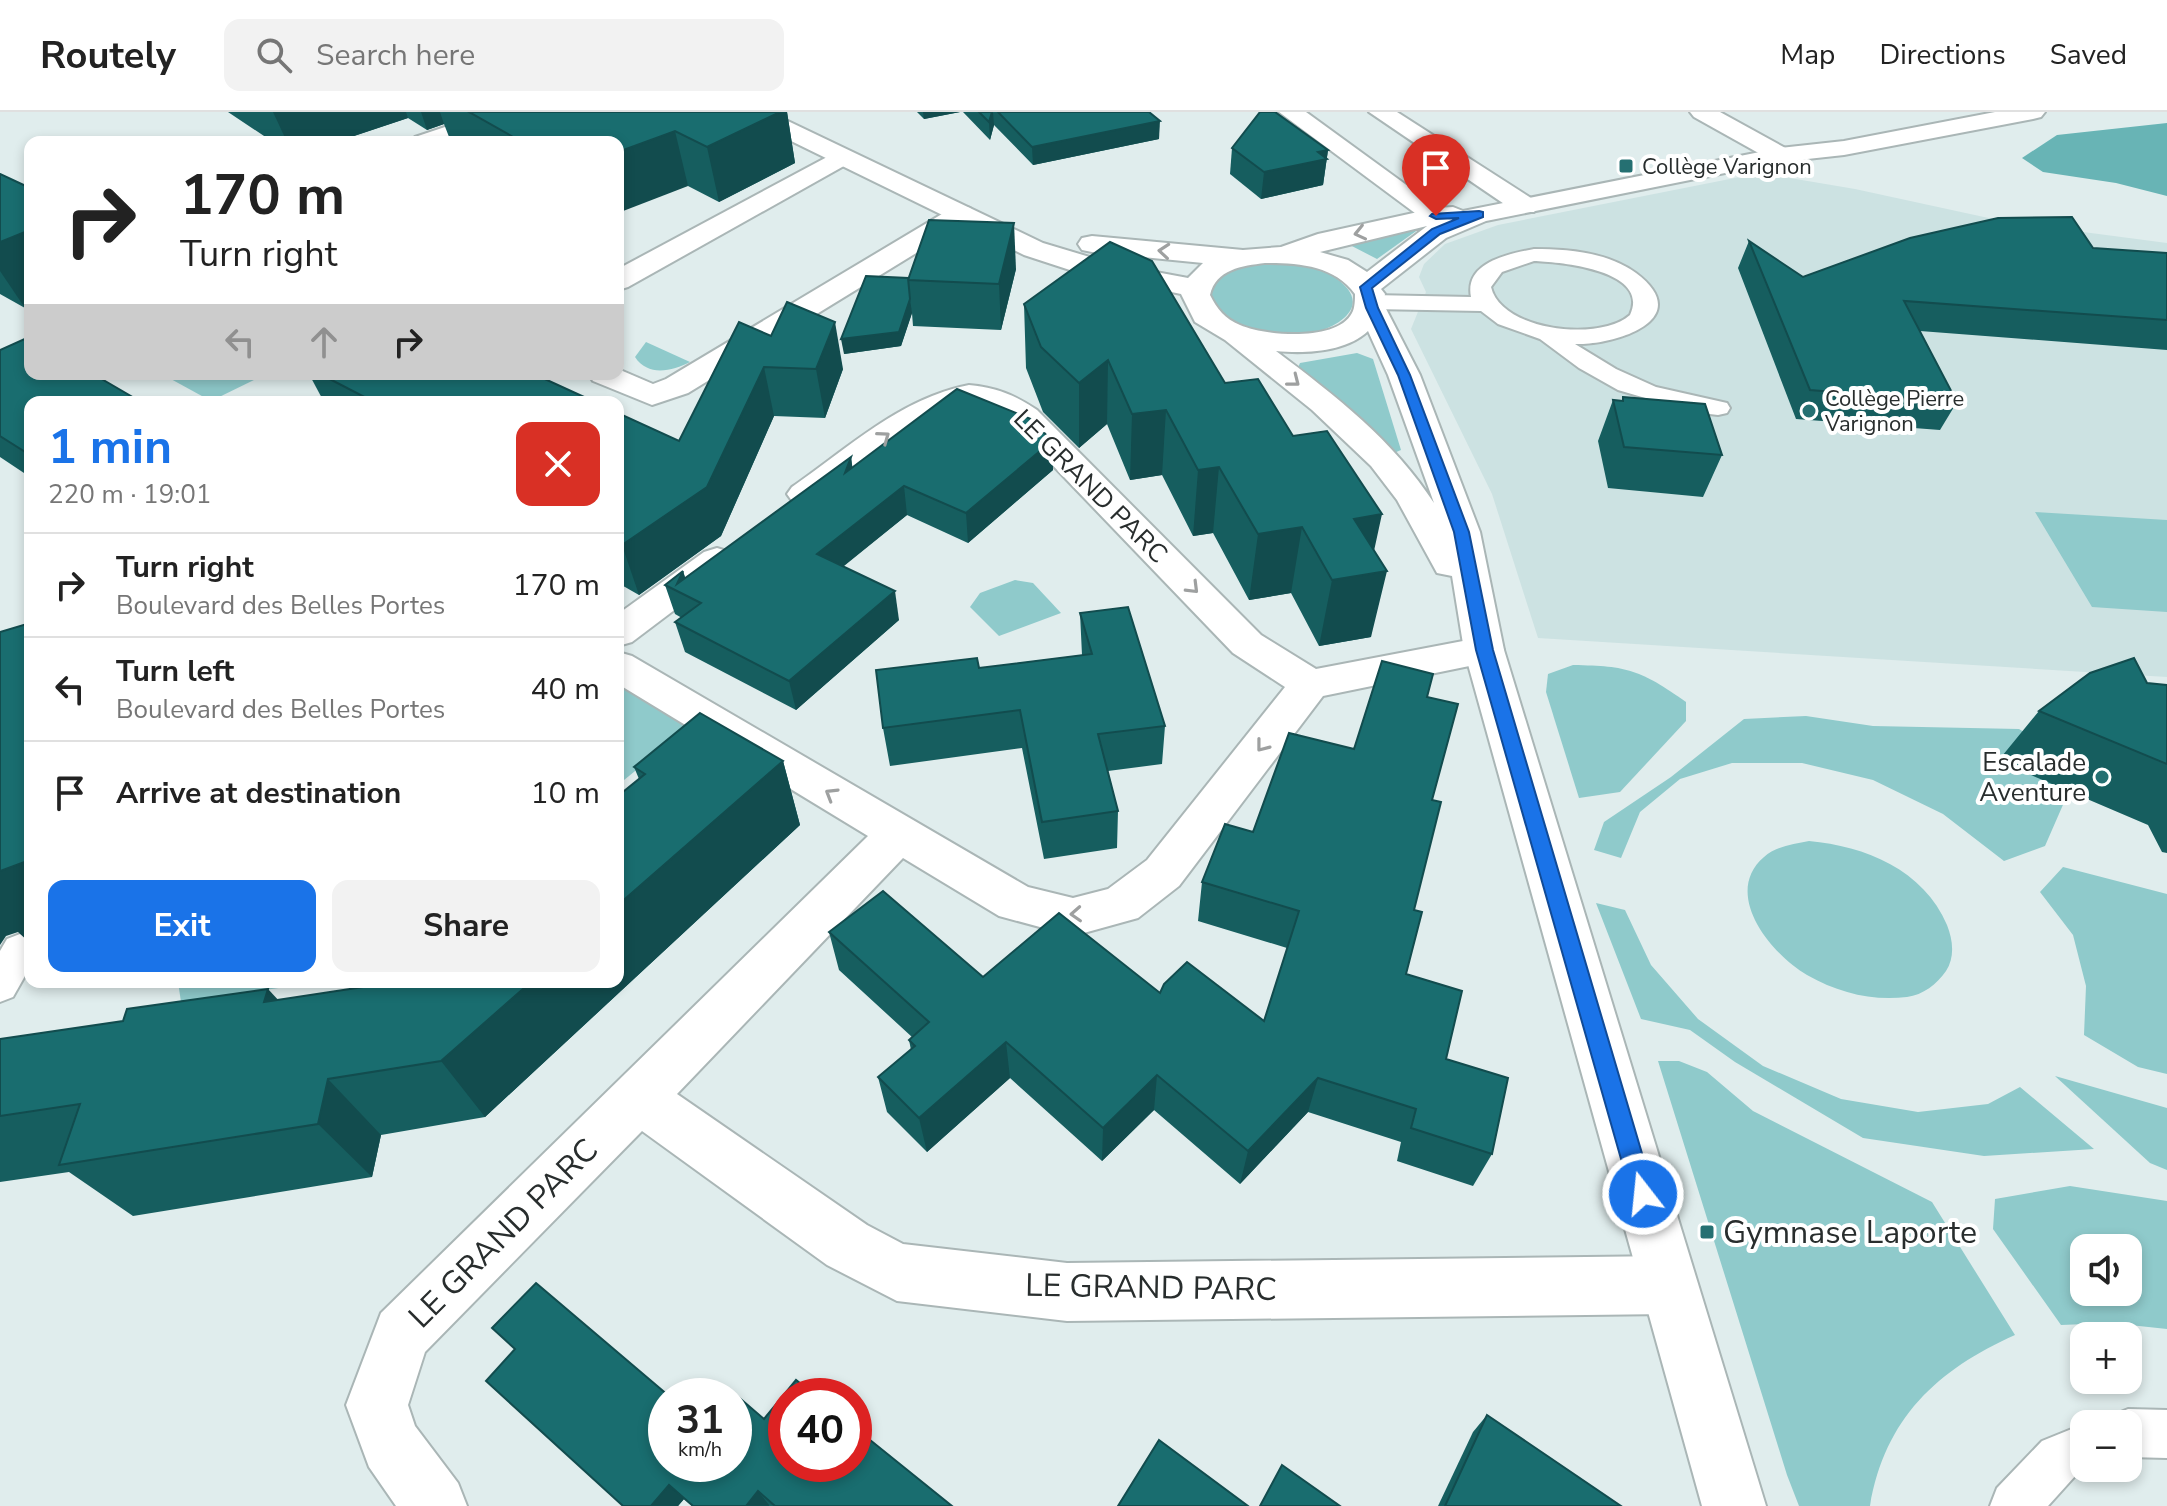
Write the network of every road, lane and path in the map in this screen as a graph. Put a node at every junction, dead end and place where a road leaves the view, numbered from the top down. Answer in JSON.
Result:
{"nodes":[{"id":1,"x":514,"y":112,"type":"edge"},
{"id":2,"x":750,"y":112,"type":"edge"},
{"id":3,"x":1291,"y":112,"type":"edge"},
{"id":4,"x":1381,"y":112,"type":"edge"},
{"id":5,"x":1702,"y":112,"type":"edge"},
{"id":6,"x":1972,"y":112,"type":"edge"},
{"id":7,"x":2033,"y":112,"type":"edge"},
{"id":8,"x":442,"y":136,"type":"edge"},
{"id":9,"x":1844,"y":148,"type":"junction"},
{"id":10,"x":1780,"y":155,"type":"junction"},
{"id":11,"x":842,"y":157,"type":"junction"},
{"id":12,"x":1525,"y":206,"type":"junction"},
{"id":13,"x":1479,"y":214,"type":"junction"},
{"id":14,"x":1436,"y":216,"type":"junction"},
{"id":15,"x":972,"y":219,"type":"junction"},
{"id":16,"x":1283,"y":255,"type":"junction"},
{"id":17,"x":1242,"y":258,"type":"junction"},
{"id":18,"x":624,"y":278,"type":"edge"},
{"id":19,"x":1196,"y":288,"type":"junction"},
{"id":20,"x":1370,"y":299,"type":"junction"},
{"id":21,"x":1486,"y":304,"type":"junction"},
{"id":22,"x":1233,"y":333,"type":"junction"},
{"id":23,"x":1548,"y":334,"type":"junction"},
{"id":24,"x":618,"y":380,"type":"edge"},
{"id":25,"x":1718,"y":408,"type":"dead end"},
{"id":26,"x":784,"y":510,"type":"edge"},
{"id":27,"x":746,"y":538,"type":"edge"},
{"id":28,"x":624,"y":629,"type":"edge"},
{"id":29,"x":1480,"y":632,"type":"junction"},
{"id":30,"x":624,"y":670,"type":"edge"},
{"id":31,"x":1310,"y":684,"type":"junction"},
{"id":32,"x":898,"y":834,"type":"junction"},
{"id":33,"x":20,"y":950,"type":"dead end"},
{"id":34,"x":0,"y":986,"type":"edge"},
{"id":35,"x":639,"y":1098,"type":"junction"},
{"id":36,"x":1669,"y":1285,"type":"junction"},
{"id":37,"x":2142,"y":1433,"type":"edge"},
{"id":38,"x":2167,"y":1434,"type":"edge"},
{"id":39,"x":2070,"y":1454,"type":"edge"},
{"id":40,"x":435,"y":1506,"type":"edge"},
{"id":41,"x":1734,"y":1506,"type":"edge"},
{"id":42,"x":2015,"y":1506,"type":"edge"}],
"edges":[{"from":1,"to":8,"type":"street"},
{"from":2,"to":11,"type":"street"},
{"from":3,"to":14,"type":"street"},
{"from":4,"to":12,"type":"street"},
{"from":5,"to":10,"type":"street"},
{"from":6,"to":9,"type":"street"},
{"from":7,"to":9,"type":"street"},
{"from":9,"to":10,"type":"street"},
{"from":10,"to":12,"type":"street"},
{"from":11,"to":15,"type":"street"},
{"from":11,"to":18,"type":"street"},
{"from":12,"to":13,"type":"street"},
{"from":13,"to":14,"type":"street"},
{"from":13,"to":20,"type":"street"},
{"from":14,"to":16,"type":"street","one_way":true},
{"from":17,"to":15,"type":"street","one_way":true},
{"from":15,"to":19,"type":"street"},
{"from":15,"to":24,"type":"street"},
{"from":16,"to":17,"type":"street"},
{"from":16,"to":20,"type":"street"},
{"from":17,"to":19,"type":"street"},
{"from":19,"to":22,"type":"street"},
{"from":20,"to":21,"type":"lane"},
{"from":20,"to":22,"type":"street"},
{"from":20,"to":29,"type":"street"},
{"from":21,"to":23,"type":"lane"},
{"from":21,"to":23,"type":"lane"},
{"from":22,"to":29,"type":"street","one_way":true},
{"from":23,"to":25,"type":"lane"},
{"from":26,"to":31,"type":"street","name":"LE GRAND PARC","one_way":true},
{"from":27,"to":28,"type":"street"},
{"from":29,"to":31,"type":"street"},
{"from":29,"to":36,"type":"street"},
{"from":32,"to":30,"type":"street","one_way":true},
{"from":31,"to":32,"type":"street","one_way":true},
{"from":32,"to":35,"type":"street","name":"LE GRAND PARC"},
{"from":33,"to":34,"type":"lane"},
{"from":35,"to":36,"type":"street","name":"LE GRAND PARC"},
{"from":35,"to":40,"type":"street","name":"LE GRAND PARC"},
{"from":36,"to":41,"type":"street"},
{"from":37,"to":38,"type":"lane"},
{"from":39,"to":42,"type":"lane"}]}
